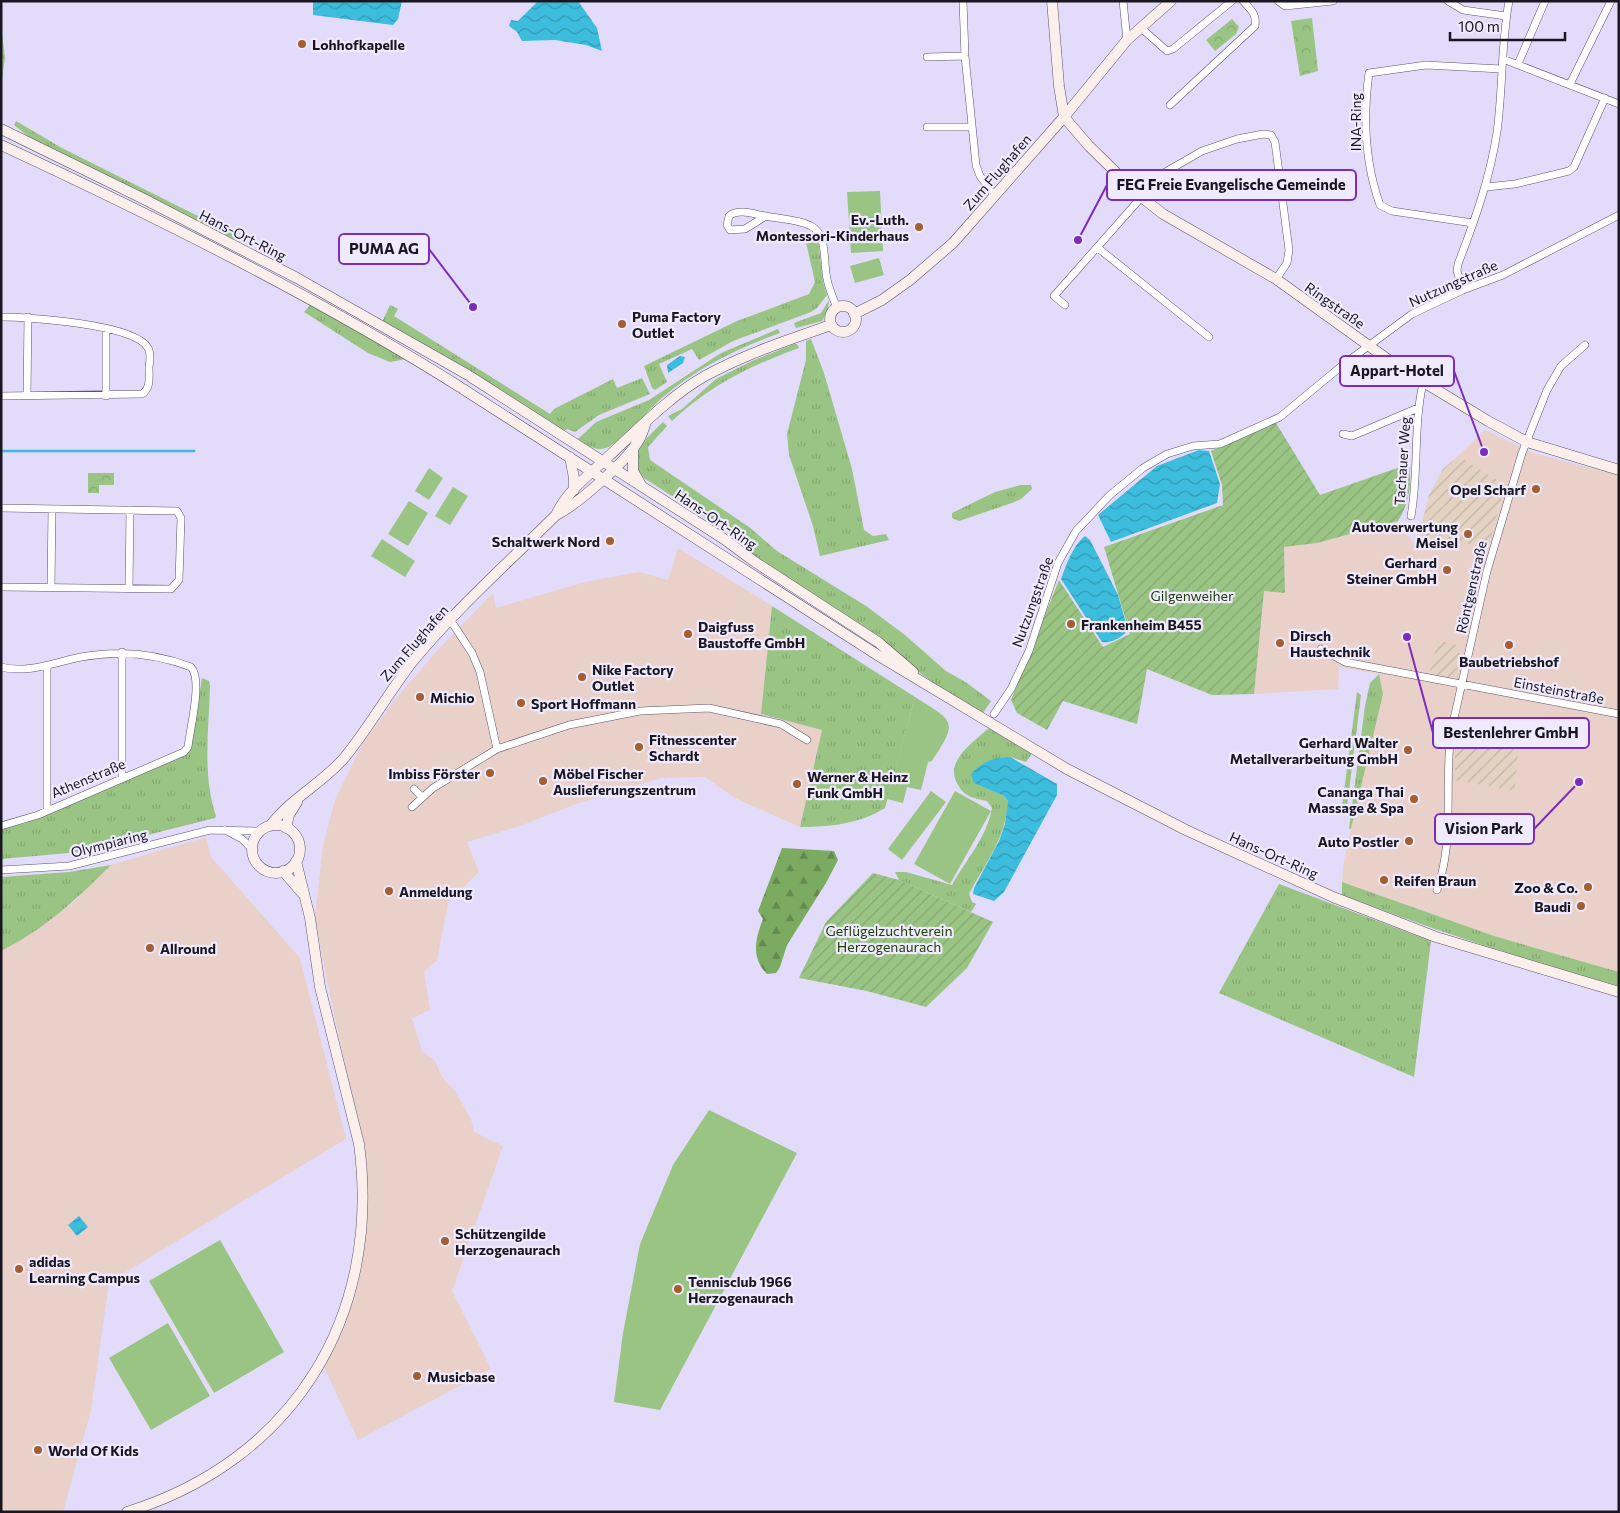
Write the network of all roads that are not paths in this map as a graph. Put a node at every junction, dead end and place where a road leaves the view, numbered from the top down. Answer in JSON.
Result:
{"nodes":[{"id":1,"x":962,"y":1,"type":"edge"},
{"id":2,"x":1052,"y":1,"type":"edge"},
{"id":3,"x":1123,"y":1,"type":"edge"},
{"id":4,"x":1171,"y":1,"type":"edge"},
{"id":5,"x":1232,"y":1,"type":"edge"},
{"id":6,"x":1243,"y":1,"type":"edge"},
{"id":7,"x":1278,"y":1,"type":"edge"},
{"id":8,"x":1333,"y":1,"type":"edge"},
{"id":9,"x":1448,"y":1,"type":"edge"},
{"id":10,"x":1509,"y":1,"type":"edge"},
{"id":11,"x":1545,"y":1,"type":"edge"},
{"id":12,"x":1611,"y":1,"type":"edge"},
{"id":13,"x":1506,"y":16,"type":"junction"},
{"id":14,"x":1144,"y":30,"type":"junction"},
{"id":15,"x":1126,"y":40,"type":"junction"},
{"id":16,"x":965,"y":56,"type":"junction"},
{"id":17,"x":927,"y":57,"type":"dead end"},
{"id":18,"x":1503,"y":58,"type":"junction"},
{"id":19,"x":1518,"y":64,"type":"junction"},
{"id":20,"x":1501,"y":69,"type":"junction"},
{"id":21,"x":1570,"y":84,"type":"junction"},
{"id":22,"x":1605,"y":98,"type":"junction"},
{"id":23,"x":1619,"y":104,"type":"edge"},
{"id":24,"x":1170,"y":105,"type":"dead end"},
{"id":25,"x":1064,"y":117,"type":"junction"},
{"id":26,"x":927,"y":127,"type":"dead end"},
{"id":27,"x":972,"y":127,"type":"junction"},
{"id":28,"x":1,"y":129,"type":"edge"},
{"id":29,"x":1,"y":145,"type":"edge"},
{"id":30,"x":1486,"y":187,"type":"junction"},
{"id":31,"x":994,"y":195,"type":"junction"},
{"id":32,"x":1140,"y":196,"type":"junction"},
{"id":33,"x":1619,"y":215,"type":"edge"},
{"id":34,"x":766,"y":216,"type":"junction"},
{"id":35,"x":1474,"y":223,"type":"junction"},
{"id":36,"x":1098,"y":248,"type":"junction"},
{"id":37,"x":1276,"y":279,"type":"junction"},
{"id":38,"x":1463,"y":290,"type":"junction"},
{"id":39,"x":1065,"y":306,"type":"dead end"},
{"id":40,"x":837,"y":308,"type":"junction"},
{"id":41,"x":854,"y":314,"type":"junction"},
{"id":42,"x":1,"y":317,"type":"edge"},
{"id":43,"x":28,"y":317,"type":"junction"},
{"id":44,"x":831,"y":324,"type":"junction"},
{"id":45,"x":106,"y":329,"type":"junction"},
{"id":46,"x":1209,"y":337,"type":"dead end"},
{"id":47,"x":1585,"y":345,"type":"dead end"},
{"id":48,"x":1369,"y":346,"type":"junction"},
{"id":49,"x":1424,"y":383,"type":"junction"},
{"id":50,"x":1,"y":396,"type":"edge"},
{"id":51,"x":28,"y":396,"type":"junction"},
{"id":52,"x":106,"y":396,"type":"junction"},
{"id":53,"x":1418,"y":408,"type":"junction"},
{"id":54,"x":645,"y":425,"type":"junction"},
{"id":55,"x":1343,"y":434,"type":"dead end"},
{"id":56,"x":1527,"y":442,"type":"junction"},
{"id":57,"x":633,"y":449,"type":"junction"},
{"id":58,"x":570,"y":457,"type":"junction"},
{"id":59,"x":603,"y":462,"type":"junction"},
{"id":60,"x":614,"y":468,"type":"junction"},
{"id":61,"x":1619,"y":470,"type":"edge"},
{"id":62,"x":593,"y":471,"type":"junction"},
{"id":63,"x":603,"y":478,"type":"junction"},
{"id":64,"x":642,"y":486,"type":"junction"},
{"id":65,"x":570,"y":494,"type":"junction"},
{"id":66,"x":1,"y":508,"type":"edge"},
{"id":67,"x":52,"y":508,"type":"junction"},
{"id":68,"x":130,"y":510,"type":"junction"},
{"id":69,"x":556,"y":515,"type":"junction"},
{"id":70,"x":1411,"y":516,"type":"dead end"},
{"id":71,"x":1,"y":587,"type":"edge"},
{"id":72,"x":51,"y":588,"type":"junction"},
{"id":73,"x":129,"y":588,"type":"junction"},
{"id":74,"x":451,"y":621,"type":"junction"},
{"id":75,"x":1321,"y":649,"type":"dead end"},
{"id":76,"x":122,"y":652,"type":"junction"},
{"id":77,"x":47,"y":666,"type":"junction"},
{"id":78,"x":1,"y":667,"type":"edge"},
{"id":79,"x":1462,"y":684,"type":"junction"},
{"id":80,"x":938,"y":694,"type":"junction"},
{"id":81,"x":994,"y":714,"type":"dead end"},
{"id":82,"x":1619,"y":714,"type":"edge"},
{"id":83,"x":807,"y":740,"type":"dead end"},
{"id":84,"x":497,"y":749,"type":"junction"},
{"id":85,"x":122,"y":777,"type":"junction"},
{"id":86,"x":414,"y":789,"type":"dead end"},
{"id":87,"x":301,"y":795,"type":"junction"},
{"id":88,"x":422,"y":797,"type":"junction"},
{"id":89,"x":412,"y":806,"type":"dead end"},
{"id":90,"x":47,"y":809,"type":"junction"},
{"id":91,"x":1,"y":826,"type":"edge"},
{"id":92,"x":270,"y":826,"type":"junction"},
{"id":93,"x":286,"y":828,"type":"junction"},
{"id":94,"x":222,"y":829,"type":"junction"},
{"id":95,"x":260,"y":831,"type":"junction"},
{"id":96,"x":252,"y":849,"type":"junction"},
{"id":97,"x":296,"y":861,"type":"junction"},
{"id":98,"x":1,"y":870,"type":"edge"},
{"id":99,"x":283,"y":871,"type":"junction"},
{"id":100,"x":1437,"y":890,"type":"dead end"},
{"id":101,"x":305,"y":897,"type":"junction"},
{"id":102,"x":1619,"y":992,"type":"edge"},
{"id":103,"x":127,"y":1512,"type":"edge"}],
"edges":[{"from":1,"to":16,"type":"street"},
{"from":2,"to":25,"type":"street"},
{"from":3,"to":15,"type":"street"},
{"from":4,"to":14,"type":"street","name":"Zum Flughafen"},
{"from":5,"to":14,"type":"street"},
{"from":6,"to":24,"type":"street"},
{"from":7,"to":8,"type":"street"},
{"from":9,"to":13,"type":"street"},
{"from":10,"to":13,"type":"street"},
{"from":11,"to":19,"type":"street"},
{"from":12,"to":21,"type":"street"},
{"from":13,"to":18,"type":"street"},
{"from":14,"to":15,"type":"street","name":"Zum Flughafen"},
{"from":15,"to":25,"type":"street","name":"Zum Flughafen"},
{"from":16,"to":17,"type":"street"},
{"from":16,"to":27,"type":"street"},
{"from":18,"to":19,"type":"street"},
{"from":18,"to":20,"type":"street"},
{"from":19,"to":21,"type":"street"},
{"from":20,"to":30,"type":"street"},
{"from":20,"to":35,"type":"street","name":"INA-Ring"},
{"from":21,"to":22,"type":"street"},
{"from":22,"to":23,"type":"street"},
{"from":22,"to":30,"type":"street"},
{"from":25,"to":31,"type":"street","name":"Zum Flughafen"},
{"from":25,"to":32,"type":"street","name":"Ringstraße"},
{"from":26,"to":27,"type":"street"},
{"from":27,"to":31,"type":"street"},
{"from":28,"to":59,"type":"street","name":"Hans-Ort-Ring"},
{"from":29,"to":58,"type":"street","name":"Hans-Ort-Ring"},
{"from":30,"to":35,"type":"street"},
{"from":31,"to":41,"type":"street","name":"Zum Flughafen"},
{"from":32,"to":36,"type":"street"},
{"from":32,"to":37,"type":"street","name":"Ringstraße"},
{"from":32,"to":37,"type":"street"},
{"from":33,"to":38,"type":"street","name":"Nutzungstraße"},
{"from":34,"to":34,"type":"street"},
{"from":34,"to":40,"type":"street"},
{"from":35,"to":38,"type":"street"},
{"from":36,"to":39,"type":"street"},
{"from":36,"to":46,"type":"street"},
{"from":37,"to":48,"type":"street","name":"Ringstraße"},
{"from":38,"to":48,"type":"street","name":"Nutzungstraße"},
{"from":40,"to":41,"type":"street"},
{"from":40,"to":44,"type":"street"},
{"from":41,"to":44,"type":"street"},
{"from":42,"to":43,"type":"street"},
{"from":43,"to":45,"type":"street"},
{"from":43,"to":51,"type":"street"},
{"from":44,"to":54,"type":"street","name":"Zum Flughafen"},
{"from":45,"to":52,"type":"street"},
{"from":45,"to":52,"type":"street"},
{"from":47,"to":56,"type":"street","name":"Röntgenstraße"},
{"from":48,"to":49,"type":"street","name":"Ringstraße"},
{"from":48,"to":81,"type":"street","name":"Nutzungstraße"},
{"from":49,"to":53,"type":"street","name":"Tachauer Weg"},
{"from":49,"to":56,"type":"street","name":"Ringstraße"},
{"from":50,"to":51,"type":"street"},
{"from":51,"to":52,"type":"street"},
{"from":53,"to":55,"type":"street","name":"Tachauer Weg"},
{"from":53,"to":70,"type":"street","name":"Tachauer Weg"},
{"from":54,"to":57,"type":"street","name":"Zum Flughafen"},
{"from":54,"to":59,"type":"street","name":"Zum Flughafen"},
{"from":56,"to":61,"type":"street","name":"Ringstraße"},
{"from":56,"to":79,"type":"street","name":"Röntgenstraße"},
{"from":57,"to":60,"type":"street","name":"Zum Flughafen"},
{"from":57,"to":64,"type":"street"},
{"from":58,"to":62,"type":"street","name":"Hans-Ort-Ring"},
{"from":58,"to":65,"type":"street"},
{"from":59,"to":60,"type":"street","name":"Hans-Ort-Ring"},
{"from":59,"to":62,"type":"street","name":"Zum Flughafen"},
{"from":60,"to":63,"type":"street","name":"Zum Flughafen"},
{"from":60,"to":64,"type":"street","name":"Hans-Ort-Ring"},
{"from":62,"to":63,"type":"street","name":"Hans-Ort-Ring"},
{"from":62,"to":65,"type":"street","name":"Zum Flughafen"},
{"from":63,"to":69,"type":"street","name":"Zum Flughafen"},
{"from":63,"to":80,"type":"street","name":"Hans-Ort-Ring"},
{"from":64,"to":80,"type":"street","name":"Hans-Ort-Ring"},
{"from":65,"to":69,"type":"street","name":"Zum Flughafen"},
{"from":66,"to":67,"type":"street"},
{"from":67,"to":68,"type":"street"},
{"from":67,"to":72,"type":"street"},
{"from":68,"to":73,"type":"street"},
{"from":68,"to":73,"type":"street"},
{"from":69,"to":74,"type":"street","name":"Zum Flughafen"},
{"from":71,"to":72,"type":"street"},
{"from":72,"to":73,"type":"street"},
{"from":74,"to":84,"type":"street"},
{"from":74,"to":87,"type":"street","name":"Zum Flughafen"},
{"from":75,"to":79,"type":"street","name":"Einsteinstraße"},
{"from":76,"to":77,"type":"street"},
{"from":76,"to":85,"type":"street"},
{"from":76,"to":85,"type":"street","name":"Athenstraße"},
{"from":77,"to":78,"type":"street"},
{"from":77,"to":90,"type":"street"},
{"from":79,"to":82,"type":"street","name":"Einsteinstraße"},
{"from":79,"to":100,"type":"street","name":"Röntgenstraße"},
{"from":80,"to":102,"type":"street","name":"Hans-Ort-Ring"},
{"from":83,"to":84,"type":"street"},
{"from":84,"to":88,"type":"street"},
{"from":85,"to":90,"type":"street","name":"Athenstraße"},
{"from":86,"to":88,"type":"street"},
{"from":87,"to":92,"type":"street","name":"Zum Flughafen"},
{"from":87,"to":93,"type":"street","name":"Zum Flughafen"},
{"from":88,"to":89,"type":"street"},
{"from":90,"to":91,"type":"street","name":"Athenstraße"},
{"from":92,"to":93,"type":"street"},
{"from":92,"to":95,"type":"street"},
{"from":93,"to":97,"type":"street"},
{"from":94,"to":95,"type":"street","name":"Olympiaring"},
{"from":94,"to":96,"type":"street"},
{"from":94,"to":98,"type":"street","name":"Olympiaring"},
{"from":95,"to":96,"type":"street"},
{"from":96,"to":99,"type":"street"},
{"from":97,"to":99,"type":"street"},
{"from":97,"to":101,"type":"street"},
{"from":99,"to":101,"type":"street"},
{"from":101,"to":103,"type":"street"}]}
